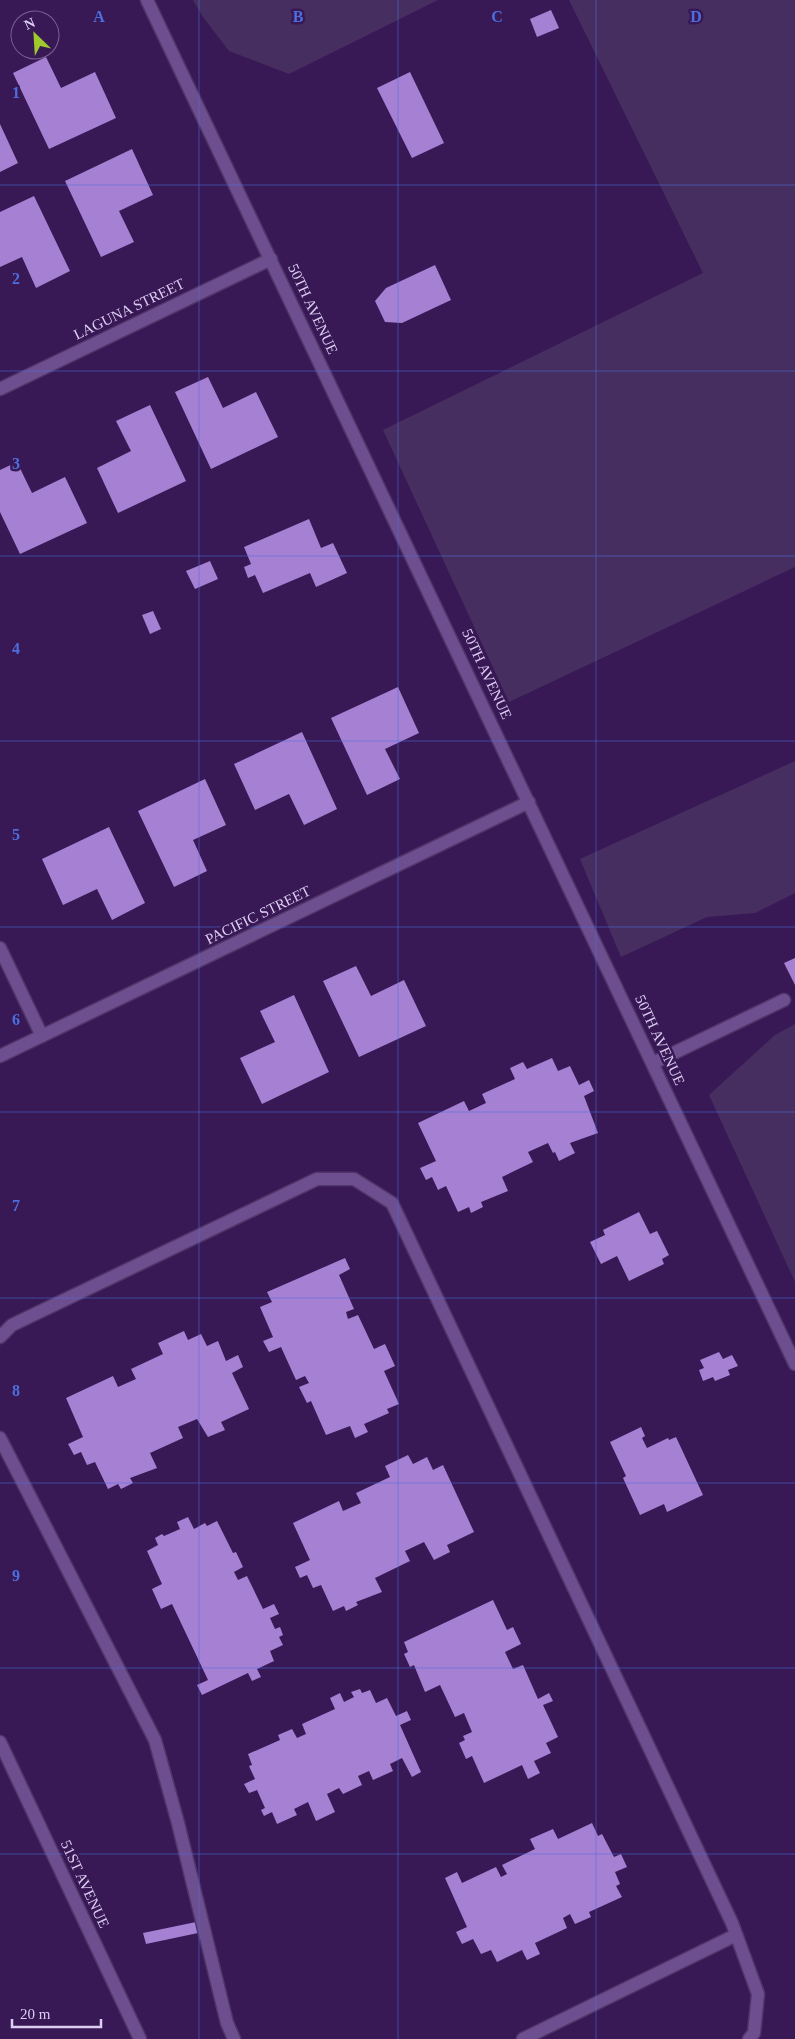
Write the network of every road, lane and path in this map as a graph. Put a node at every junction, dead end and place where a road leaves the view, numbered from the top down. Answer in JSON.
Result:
{"nodes":[{"id":1,"x":147,"y":0,"type":"edge"},
{"id":2,"x":271,"y":259,"type":"junction"},
{"id":3,"x":0,"y":389,"type":"edge"},
{"id":4,"x":529,"y":802,"type":"junction"},
{"id":5,"x":0,"y":948,"type":"edge"},
{"id":6,"x":784,"y":1000,"type":"dead end"},
{"id":7,"x":42,"y":1036,"type":"junction"},
{"id":8,"x":0,"y":1056,"type":"edge"},
{"id":9,"x":653,"y":1063,"type":"junction"},
{"id":10,"x":0,"y":1337,"type":"edge"},
{"id":11,"x":795,"y":1364,"type":"edge"},
{"id":12,"x":0,"y":1438,"type":"edge"},
{"id":13,"x":0,"y":1742,"type":"edge"},
{"id":14,"x":736,"y":1935,"type":"junction"},
{"id":15,"x":756,"y":2037,"type":"edge"},
{"id":16,"x":140,"y":2039,"type":"edge"},
{"id":17,"x":234,"y":2039,"type":"edge"},
{"id":18,"x":523,"y":2039,"type":"edge"}],
"edges":[{"from":1,"to":2,"type":"street","name":"50TH AVENUE"},
{"from":2,"to":3,"type":"street","name":"LAGUNA STREET"},
{"from":2,"to":4,"type":"street","name":"50TH AVENUE"},
{"from":4,"to":7,"type":"street","name":"PACIFIC STREET"},
{"from":4,"to":9,"type":"street","name":"50TH AVENUE"},
{"from":5,"to":7,"type":"street"},
{"from":6,"to":9,"type":"street"},
{"from":7,"to":8,"type":"street","name":"PACIFIC STREET"},
{"from":9,"to":11,"type":"street","name":"50TH AVENUE"},
{"from":10,"to":14,"type":"street"},
{"from":12,"to":17,"type":"street"},
{"from":13,"to":16,"type":"street","name":"51ST AVENUE"},
{"from":14,"to":15,"type":"street"},
{"from":14,"to":18,"type":"street"}]}
